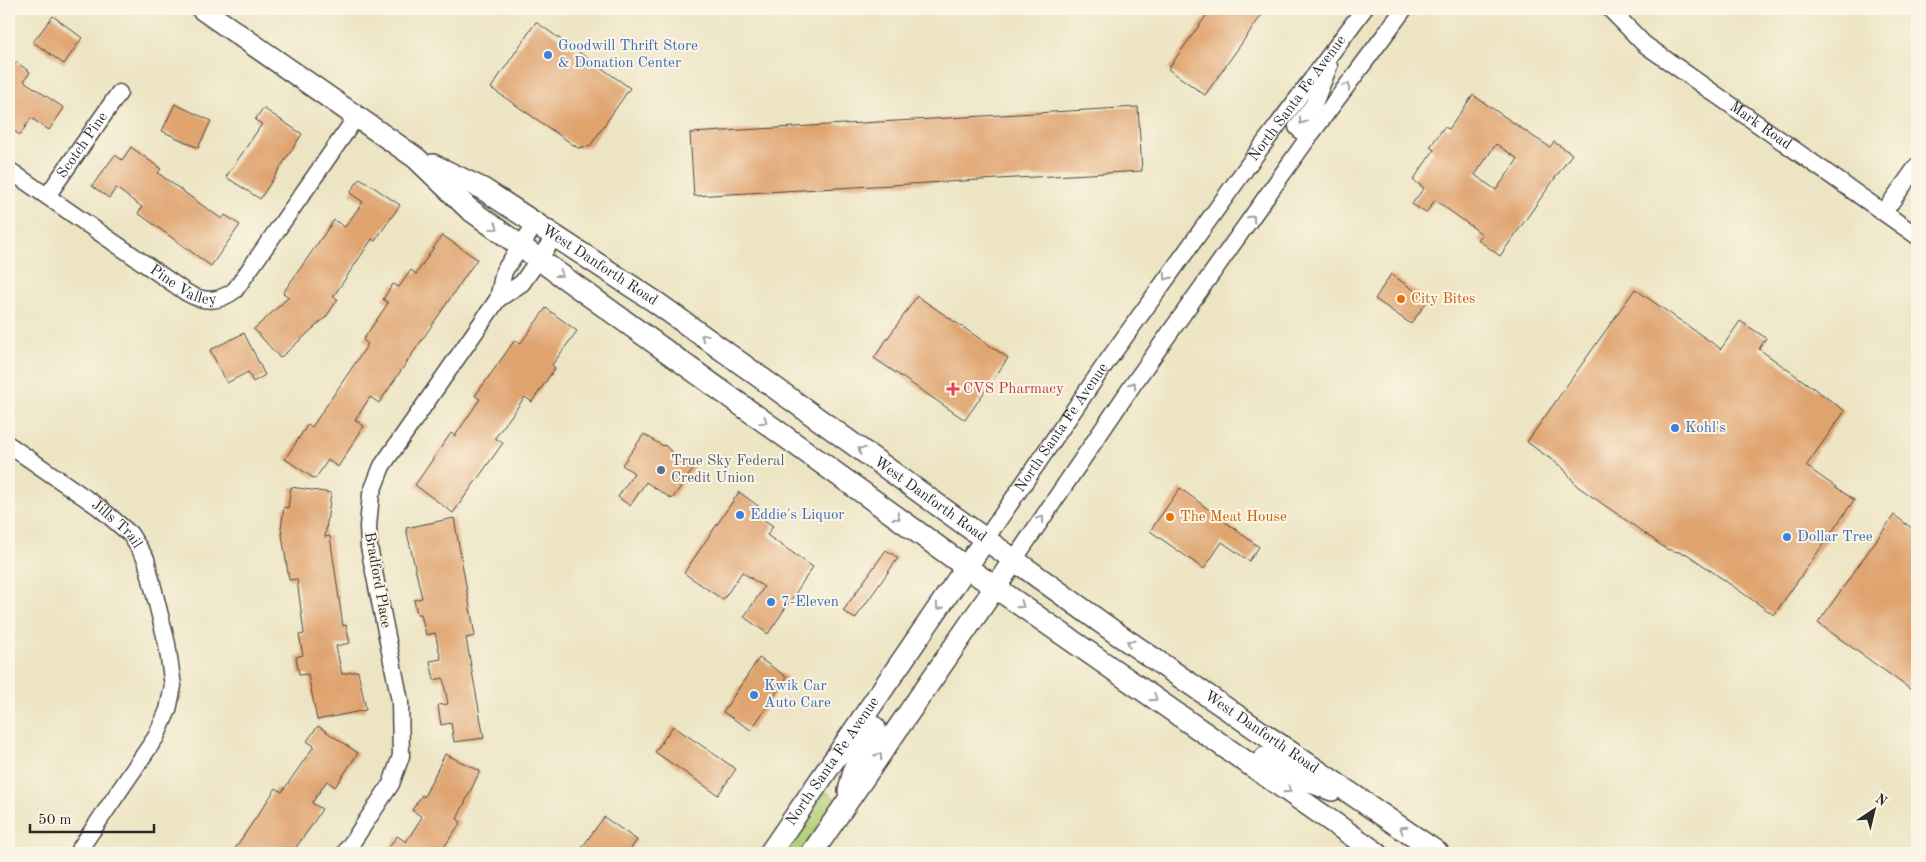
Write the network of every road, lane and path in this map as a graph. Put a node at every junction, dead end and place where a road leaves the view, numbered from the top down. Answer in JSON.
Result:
{"nodes":[{"id":1,"x":202,"y":9,"type":"edge"},
{"id":2,"x":1364,"y":9,"type":"edge"},
{"id":3,"x":1610,"y":9,"type":"edge"},
{"id":4,"x":1402,"y":11,"type":"edge"},
{"id":5,"x":1337,"y":45,"type":"junction"},
{"id":6,"x":119,"y":93,"type":"dead end"},
{"id":7,"x":357,"y":116,"type":"junction"},
{"id":8,"x":1308,"y":138,"type":"junction"},
{"id":9,"x":416,"y":158,"type":"junction"},
{"id":10,"x":1917,"y":166,"type":"edge"},
{"id":11,"x":9,"y":170,"type":"edge"},
{"id":12,"x":46,"y":196,"type":"junction"},
{"id":13,"x":1884,"y":212,"type":"junction"},
{"id":14,"x":536,"y":223,"type":"junction"},
{"id":15,"x":556,"y":236,"type":"junction"},
{"id":16,"x":1917,"y":236,"type":"edge"},
{"id":17,"x":521,"y":246,"type":"junction"},
{"id":18,"x":539,"y":259,"type":"junction"},
{"id":19,"x":498,"y":298,"type":"junction"},
{"id":20,"x":9,"y":445,"type":"edge"},
{"id":21,"x":985,"y":540,"type":"junction"},
{"id":22,"x":1014,"y":560,"type":"junction"},
{"id":23,"x":966,"y":567,"type":"junction"},
{"id":24,"x":995,"y":588,"type":"junction"},
{"id":25,"x":862,"y":719,"type":"junction"},
{"id":26,"x":1257,"y":768,"type":"junction"},
{"id":27,"x":846,"y":804,"type":"junction"},
{"id":28,"x":1367,"y":804,"type":"junction"},
{"id":29,"x":77,"y":853,"type":"edge"},
{"id":30,"x":345,"y":853,"type":"edge"},
{"id":31,"x":770,"y":853,"type":"edge"},
{"id":32,"x":812,"y":853,"type":"edge"},
{"id":33,"x":1376,"y":853,"type":"edge"},
{"id":34,"x":1438,"y":853,"type":"edge"}],
"edges":[{"from":1,"to":7,"type":"main road","name":"West Danforth Road"},
{"from":2,"to":5,"type":"street","name":"North Santa Fe Avenue"},
{"from":3,"to":13,"type":"street","name":"Mark Road"},
{"from":8,"to":4,"type":"street","one_way":true},
{"from":5,"to":8,"type":"street","one_way":true},
{"from":5,"to":21,"type":"street","name":"North Santa Fe Avenue","one_way":true},
{"from":6,"to":12,"type":"street","name":"Scotch Pine"},
{"from":7,"to":9,"type":"main road","name":"West Danforth Road"},
{"from":7,"to":12,"type":"street","name":"Pine Valley"},
{"from":22,"to":8,"type":"street","one_way":true},
{"from":9,"to":14,"type":"main road","name":"West Danforth Road"},
{"from":9,"to":17,"type":"main road","name":"West Danforth Road","one_way":true},
{"from":10,"to":13,"type":"street"},
{"from":11,"to":12,"type":"street","name":"Pine Valley"},
{"from":13,"to":16,"type":"street","name":"Mark Road"},
{"from":14,"to":15,"type":"main road","name":"West Danforth Road"},
{"from":14,"to":17,"type":"street","name":"Bradford Place"},
{"from":15,"to":18,"type":"street","name":"Bradford Place"},
{"from":21,"to":15,"type":"main road","name":"West Danforth Road","one_way":true},
{"from":17,"to":18,"type":"main road","name":"West Danforth Road"},
{"from":17,"to":19,"type":"street","name":"Bradford Place"},
{"from":18,"to":19,"type":"street","name":"Bradford Place"},
{"from":18,"to":23,"type":"main road","name":"West Danforth Road","one_way":true},
{"from":19,"to":30,"type":"street","name":"Bradford Place"},
{"from":20,"to":29,"type":"street","name":"Jills Trail"},
{"from":21,"to":22,"type":"main road","name":"West Danforth Road"},
{"from":21,"to":23,"type":"main road","name":"North Santa Fe Avenue"},
{"from":22,"to":24,"type":"main road"},
{"from":28,"to":22,"type":"main road","name":"West Danforth Road","one_way":true},
{"from":23,"to":24,"type":"main road","name":"West Danforth Road"},
{"from":23,"to":25,"type":"main road","name":"North Santa Fe Avenue","one_way":true},
{"from":24,"to":26,"type":"main road","name":"West Danforth Road","one_way":true},
{"from":27,"to":24,"type":"main road","one_way":true},
{"from":25,"to":27,"type":"main road"},
{"from":25,"to":31,"type":"main road","name":"North Santa Fe Avenue"},
{"from":26,"to":28,"type":"main road"},
{"from":26,"to":33,"type":"main road","name":"West Danforth Road","one_way":true},
{"from":27,"to":32,"type":"main road"},
{"from":34,"to":28,"type":"main road","name":"West Danforth Road","one_way":true}]}
